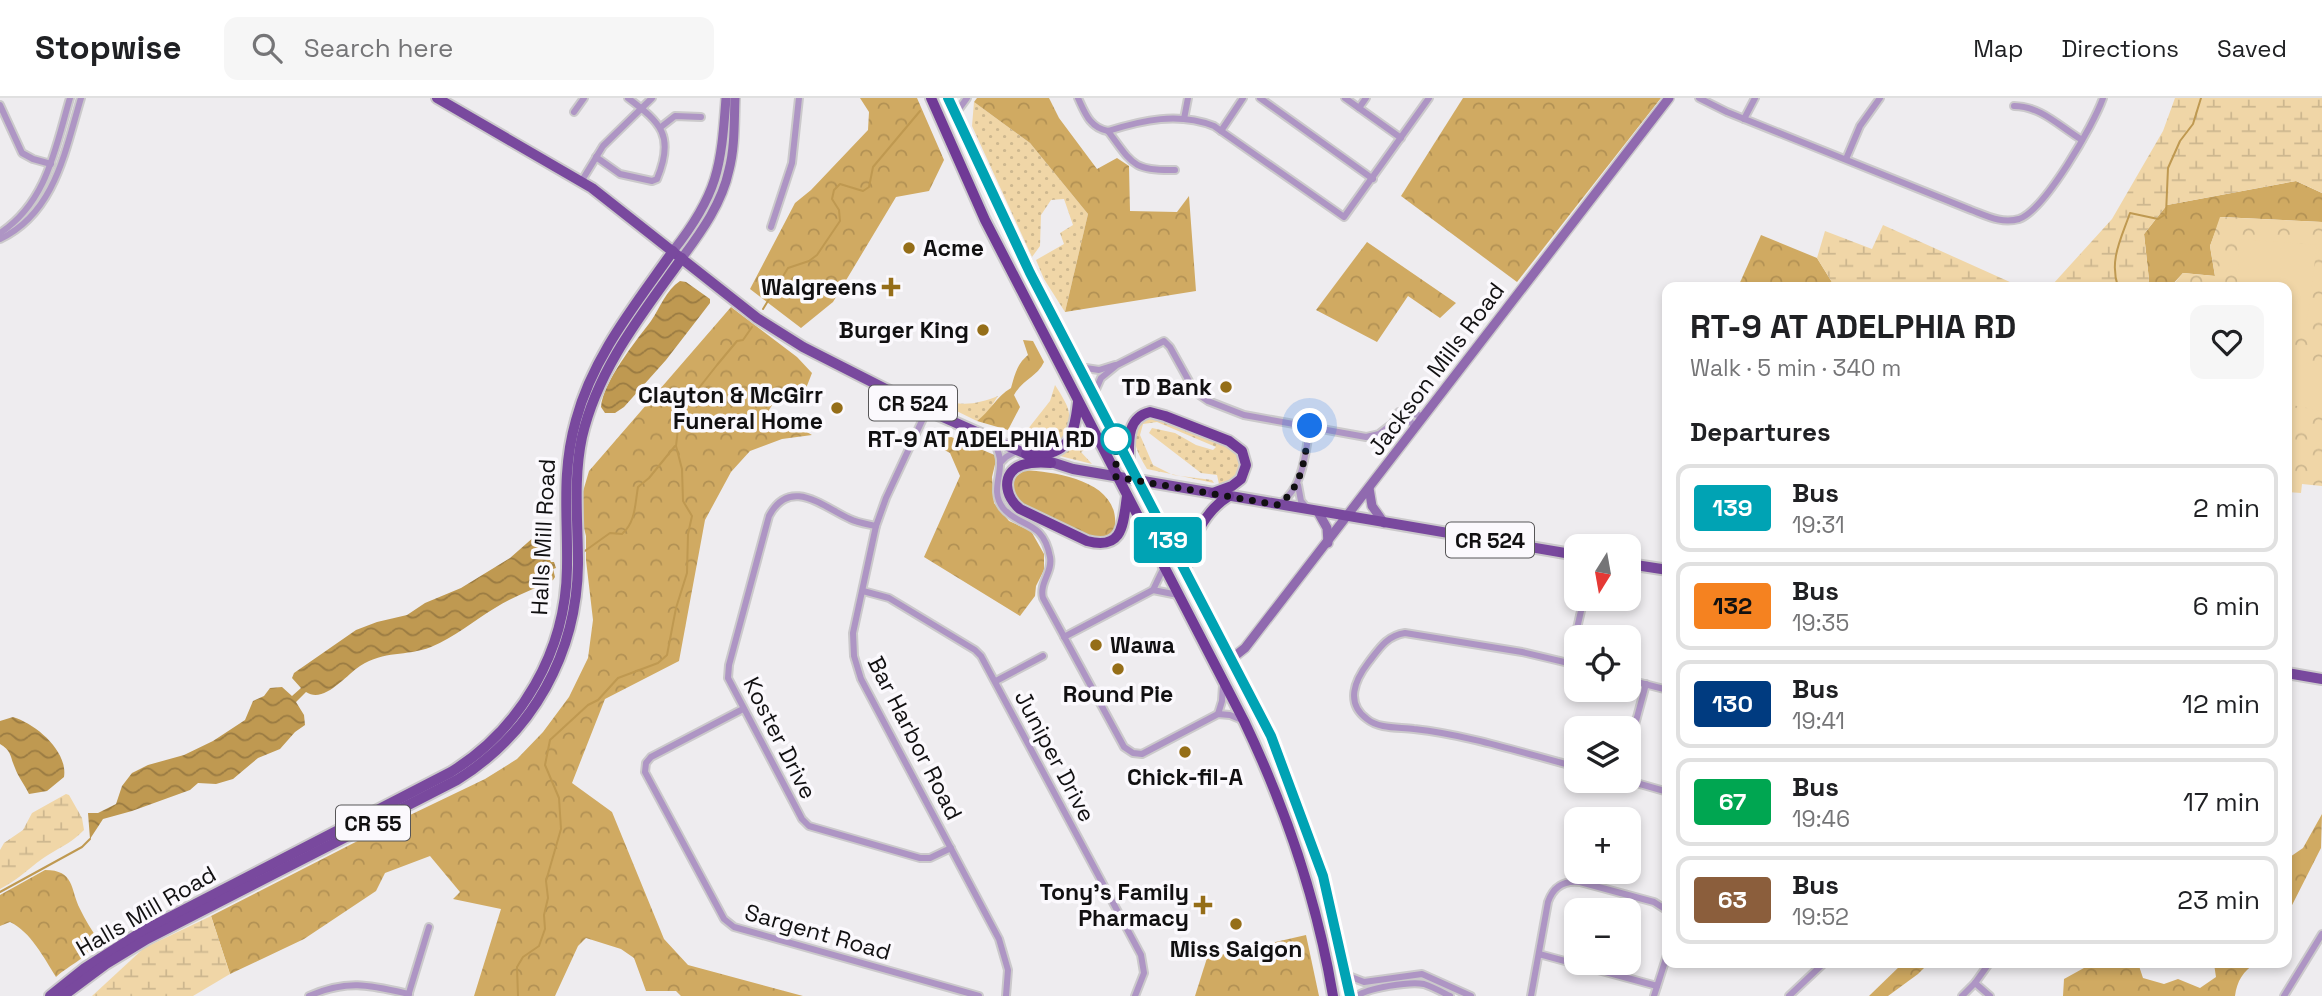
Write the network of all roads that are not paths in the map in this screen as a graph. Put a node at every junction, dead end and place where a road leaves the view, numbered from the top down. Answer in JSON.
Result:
{"nodes":[{"id":1,"x":70,"y":98,"type":"edge"},
{"id":2,"x":81,"y":98,"type":"edge"},
{"id":3,"x":438,"y":98,"type":"edge"},
{"id":4,"x":584,"y":98,"type":"edge"},
{"id":5,"x":628,"y":98,"type":"edge"},
{"id":6,"x":652,"y":98,"type":"edge"},
{"id":7,"x":726,"y":98,"type":"edge"},
{"id":8,"x":735,"y":98,"type":"edge"},
{"id":9,"x":799,"y":98,"type":"edge"},
{"id":10,"x":931,"y":98,"type":"edge"},
{"id":11,"x":948,"y":98,"type":"edge"},
{"id":12,"x":967,"y":98,"type":"edge"},
{"id":13,"x":1078,"y":98,"type":"edge"},
{"id":14,"x":1188,"y":98,"type":"edge"},
{"id":15,"x":1243,"y":98,"type":"edge"},
{"id":16,"x":1260,"y":98,"type":"edge"},
{"id":17,"x":1345,"y":98,"type":"edge"},
{"id":18,"x":1366,"y":98,"type":"edge"},
{"id":19,"x":1429,"y":98,"type":"edge"},
{"id":20,"x":1669,"y":98,"type":"edge"},
{"id":21,"x":1699,"y":98,"type":"edge"},
{"id":22,"x":1755,"y":98,"type":"edge"},
{"id":23,"x":1880,"y":98,"type":"edge"},
{"id":24,"x":2103,"y":98,"type":"edge"},
{"id":25,"x":0,"y":105,"type":"edge"},
{"id":26,"x":2014,"y":106,"type":"dead end"},
{"id":27,"x":642,"y":108,"type":"junction"},
{"id":28,"x":1359,"y":108,"type":"junction"},
{"id":29,"x":574,"y":112,"type":"dead end"},
{"id":30,"x":955,"y":115,"type":"junction"},
{"id":31,"x":701,"y":117,"type":"dead end"},
{"id":32,"x":1184,"y":119,"type":"junction"},
{"id":33,"x":1744,"y":119,"type":"junction"},
{"id":34,"x":661,"y":127,"type":"junction"},
{"id":35,"x":1108,"y":131,"type":"junction"},
{"id":36,"x":1221,"y":131,"type":"junction"},
{"id":37,"x":1401,"y":138,"type":"junction"},
{"id":38,"x":2082,"y":140,"type":"junction"},
{"id":39,"x":596,"y":157,"type":"junction"},
{"id":40,"x":1846,"y":159,"type":"junction"},
{"id":41,"x":51,"y":164,"type":"junction"},
{"id":42,"x":1175,"y":170,"type":"dead end"},
{"id":43,"x":1373,"y":179,"type":"junction"},
{"id":44,"x":581,"y":181,"type":"junction"},
{"id":45,"x":771,"y":226,"type":"dead end"},
{"id":46,"x":0,"y":233,"type":"edge"},
{"id":47,"x":0,"y":239,"type":"edge"},
{"id":48,"x":678,"y":254,"type":"junction"},
{"id":49,"x":1116,"y":365,"type":"junction"},
{"id":50,"x":1079,"y":367,"type":"junction"},
{"id":51,"x":1093,"y":396,"type":"junction"},
{"id":52,"x":1078,"y":402,"type":"junction"},
{"id":53,"x":927,"y":410,"type":"junction"},
{"id":54,"x":1425,"y":416,"type":"junction"},
{"id":55,"x":1394,"y":423,"type":"junction"},
{"id":56,"x":1310,"y":426,"type":"junction"},
{"id":57,"x":1415,"y":428,"type":"junction"},
{"id":58,"x":994,"y":440,"type":"junction"},
{"id":59,"x":1022,"y":452,"type":"junction"},
{"id":60,"x":1000,"y":463,"type":"junction"},
{"id":61,"x":1051,"y":463,"type":"junction"},
{"id":62,"x":1129,"y":464,"type":"junction"},
{"id":63,"x":1116,"y":477,"type":"junction"},
{"id":64,"x":1138,"y":480,"type":"junction"},
{"id":65,"x":1298,"y":483,"type":"junction"},
{"id":66,"x":1369,"y":488,"type":"junction"},
{"id":67,"x":1213,"y":493,"type":"junction"},
{"id":68,"x":1127,"y":496,"type":"junction"},
{"id":69,"x":1229,"y":496,"type":"junction"},
{"id":70,"x":1278,"y":505,"type":"junction"},
{"id":71,"x":1313,"y":511,"type":"junction"},
{"id":72,"x":1348,"y":517,"type":"junction"},
{"id":73,"x":1384,"y":523,"type":"junction"},
{"id":74,"x":876,"y":526,"type":"junction"},
{"id":75,"x":1328,"y":543,"type":"junction"},
{"id":76,"x":1564,"y":553,"type":"edge"},
{"id":77,"x":573,"y":565,"type":"junction"},
{"id":78,"x":1642,"y":566,"type":"edge"},
{"id":79,"x":1164,"y":567,"type":"junction"},
{"id":80,"x":1662,"y":569,"type":"edge"},
{"id":81,"x":1185,"y":572,"type":"junction"},
{"id":82,"x":1153,"y":590,"type":"junction"},
{"id":83,"x":863,"y":591,"type":"junction"},
{"id":84,"x":1179,"y":596,"type":"junction"},
{"id":85,"x":1064,"y":638,"type":"junction"},
{"id":86,"x":1043,"y":656,"type":"dead end"},
{"id":87,"x":1230,"y":660,"type":"junction"},
{"id":88,"x":1564,"y":662,"type":"edge"},
{"id":89,"x":2292,"y":674,"type":"edge"},
{"id":90,"x":2322,"y":678,"type":"edge"},
{"id":91,"x":996,"y":681,"type":"junction"},
{"id":92,"x":1223,"y":681,"type":"junction"},
{"id":93,"x":1641,"y":683,"type":"edge"},
{"id":94,"x":1646,"y":684,"type":"junction"},
{"id":95,"x":1662,"y":688,"type":"edge"},
{"id":96,"x":743,"y":709,"type":"junction"},
{"id":97,"x":1218,"y":714,"type":"junction"},
{"id":98,"x":1637,"y":716,"type":"edge"},
{"id":99,"x":1244,"y":721,"type":"junction"},
{"id":100,"x":1564,"y":764,"type":"edge"},
{"id":101,"x":1641,"y":784,"type":"edge"},
{"id":102,"x":1662,"y":790,"type":"edge"},
{"id":103,"x":951,"y":848,"type":"junction"},
{"id":104,"x":1662,"y":907,"type":"edge"},
{"id":105,"x":429,"y":927,"type":"dead end"},
{"id":106,"x":2321,"y":937,"type":"edge"},
{"id":107,"x":1539,"y":954,"type":"junction"},
{"id":108,"x":1663,"y":968,"type":"edge"},
{"id":109,"x":1819,"y":968,"type":"edge"},
{"id":110,"x":1986,"y":968,"type":"edge"},
{"id":111,"x":1346,"y":975,"type":"junction"},
{"id":112,"x":1975,"y":983,"type":"junction"},
{"id":113,"x":1657,"y":986,"type":"junction"},
{"id":114,"x":409,"y":995,"type":"edge"},
{"id":115,"x":50,"y":996,"type":"edge"},
{"id":116,"x":63,"y":996,"type":"edge"},
{"id":117,"x":309,"y":996,"type":"edge"},
{"id":118,"x":979,"y":996,"type":"edge"},
{"id":119,"x":1006,"y":996,"type":"edge"},
{"id":120,"x":1135,"y":996,"type":"edge"},
{"id":121,"x":1333,"y":996,"type":"edge"},
{"id":122,"x":1350,"y":996,"type":"edge"},
{"id":123,"x":1357,"y":996,"type":"edge"},
{"id":124,"x":1450,"y":996,"type":"edge"},
{"id":125,"x":1471,"y":996,"type":"edge"},
{"id":126,"x":1531,"y":996,"type":"edge"},
{"id":127,"x":1654,"y":996,"type":"edge"},
{"id":128,"x":1789,"y":996,"type":"edge"},
{"id":129,"x":1962,"y":996,"type":"edge"},
{"id":130,"x":1990,"y":996,"type":"edge"},
{"id":131,"x":2284,"y":996,"type":"edge"}],
"edges":[{"from":1,"to":41,"type":"street"},
{"from":2,"to":47,"type":"street"},
{"from":3,"to":44,"type":"main road","number":"CR 524"},
{"from":4,"to":29,"type":"street"},
{"from":5,"to":27,"type":"street"},
{"from":6,"to":27,"type":"street"},
{"from":7,"to":48,"type":"main road"},
{"from":8,"to":48,"type":"main road"},
{"from":9,"to":45,"type":"street"},
{"from":10,"to":52,"type":"highway"},
{"from":11,"to":30,"type":"highway"},
{"from":12,"to":30,"type":"street"},
{"from":13,"to":35,"type":"street"},
{"from":14,"to":32,"type":"street"},
{"from":15,"to":36,"type":"street"},
{"from":16,"to":43,"type":"street"},
{"from":17,"to":28,"type":"street"},
{"from":18,"to":28,"type":"street"},
{"from":19,"to":37,"type":"street"},
{"from":20,"to":54,"type":"main road","name":"Jackson Mills Road"},
{"from":21,"to":33,"type":"street"},
{"from":22,"to":33,"type":"street"},
{"from":23,"to":40,"type":"street"},
{"from":24,"to":38,"type":"street"},
{"from":25,"to":41,"type":"street"},
{"from":26,"to":38,"type":"street"},
{"from":27,"to":34,"type":"street"},
{"from":27,"to":39,"type":"street"},
{"from":28,"to":37,"type":"street"},
{"from":30,"to":50,"type":"highway"},
{"from":31,"to":34,"type":"street"},
{"from":32,"to":35,"type":"street"},
{"from":32,"to":36,"type":"street"},
{"from":33,"to":40,"type":"street"},
{"from":34,"to":39,"type":"street"},
{"from":35,"to":42,"type":"street"},
{"from":36,"to":43,"type":"street"},
{"from":37,"to":43,"type":"street"},
{"from":38,"to":40,"type":"street"},
{"from":39,"to":44,"type":"street"},
{"from":41,"to":46,"type":"street"},
{"from":44,"to":48,"type":"main road","number":"CR 524"},
{"from":48,"to":53,"type":"main road","number":"CR 524"},
{"from":48,"to":77,"type":"main road","name":"Halls Mill Road","number":"CR 55"},
{"from":49,"to":50,"type":"street"},
{"from":49,"to":51,"type":"street"},
{"from":49,"to":56,"type":"street"},
{"from":50,"to":51,"type":"highway"},
{"from":51,"to":62,"type":"highway"},
{"from":52,"to":59,"type":"highway"},
{"from":52,"to":63,"type":"highway"},
{"from":53,"to":58,"type":"main road","number":"CR 524"},
{"from":53,"to":74,"type":"street","name":"Bar Harbor Road"},
{"from":54,"to":55,"type":"street"},
{"from":54,"to":57,"type":"main road","name":"Jackson Mills Road"},
{"from":55,"to":56,"type":"street"},
{"from":55,"to":57,"type":"street"},
{"from":56,"to":65,"type":"street"},
{"from":57,"to":66,"type":"main road","name":"Jackson Mills Road"},
{"from":58,"to":59,"type":"main road","number":"CR 524"},
{"from":58,"to":60,"type":"street"},
{"from":59,"to":60,"type":"street"},
{"from":59,"to":61,"type":"main road","number":"CR 524"},
{"from":60,"to":85,"type":"street"},
{"from":61,"to":63,"type":"main road","number":"CR 524"},
{"from":61,"to":68,"type":"highway"},
{"from":62,"to":64,"type":"highway"},
{"from":62,"to":67,"type":"highway"},
{"from":63,"to":64,"type":"main road","number":"CR 524"},
{"from":63,"to":68,"type":"highway"},
{"from":64,"to":67,"type":"main road","number":"CR 524"},
{"from":64,"to":81,"type":"highway"},
{"from":65,"to":70,"type":"street"},
{"from":65,"to":71,"type":"street"},
{"from":66,"to":72,"type":"main road","name":"Jackson Mills Road"},
{"from":66,"to":73,"type":"main road"},
{"from":67,"to":69,"type":"main road","number":"CR 524"},
{"from":68,"to":79,"type":"highway"},
{"from":69,"to":70,"type":"main road","number":"CR 524"},
{"from":69,"to":81,"type":"highway"},
{"from":70,"to":71,"type":"main road","number":"CR 524"},
{"from":71,"to":72,"type":"main road","number":"CR 524"},
{"from":71,"to":75,"type":"main road"},
{"from":72,"to":73,"type":"main road","number":"CR 524"},
{"from":72,"to":75,"type":"main road","name":"Jackson Mills Road"},
{"from":73,"to":76,"type":"main road","number":"CR 524"},
{"from":74,"to":83,"type":"street","name":"Bar Harbor Road"},
{"from":74,"to":96,"type":"street","name":"Koster Drive"},
{"from":75,"to":87,"type":"main road","name":"Jackson Mills Road"},
{"from":77,"to":115,"type":"main road","name":"Halls Mill Road","number":"CR 55"},
{"from":77,"to":116,"type":"main road","name":"Halls Mill Road","number":"CR 55"},
{"from":78,"to":80,"type":"main road"},
{"from":79,"to":82,"type":"street"},
{"from":79,"to":84,"type":"highway"},
{"from":81,"to":87,"type":"highway"},
{"from":82,"to":84,"type":"street"},
{"from":82,"to":85,"type":"street"},
{"from":83,"to":91,"type":"street","name":"Juniper Drive"},
{"from":83,"to":103,"type":"street","name":"Bar Harbor Road"},
{"from":84,"to":92,"type":"highway"},
{"from":85,"to":97,"type":"street"},
{"from":86,"to":91,"type":"street"},
{"from":87,"to":111,"type":"highway"},
{"from":88,"to":100,"type":"street"},
{"from":89,"to":90,"type":"main road"},
{"from":91,"to":120,"type":"street","name":"Juniper Drive"},
{"from":92,"to":97,"type":"street"},
{"from":92,"to":99,"type":"highway"},
{"from":93,"to":94,"type":"street"},
{"from":94,"to":95,"type":"street"},
{"from":94,"to":98,"type":"street"},
{"from":96,"to":103,"type":"street","name":"Koster Drive"},
{"from":96,"to":118,"type":"street","name":"Sargent Road"},
{"from":97,"to":99,"type":"street"},
{"from":99,"to":121,"type":"highway"},
{"from":101,"to":102,"type":"street"},
{"from":103,"to":119,"type":"street","name":"Bar Harbor Road"},
{"from":104,"to":107,"type":"street"},
{"from":105,"to":114,"type":"street"},
{"from":106,"to":131,"type":"street"},
{"from":107,"to":113,"type":"street"},
{"from":107,"to":126,"type":"street"},
{"from":108,"to":113,"type":"street"},
{"from":109,"to":128,"type":"street"},
{"from":110,"to":112,"type":"street"},
{"from":111,"to":122,"type":"highway"},
{"from":111,"to":125,"type":"street"},
{"from":112,"to":129,"type":"street"},
{"from":112,"to":130,"type":"street"},
{"from":113,"to":127,"type":"street"},
{"from":114,"to":117,"type":"street"},
{"from":123,"to":124,"type":"street"}]}
